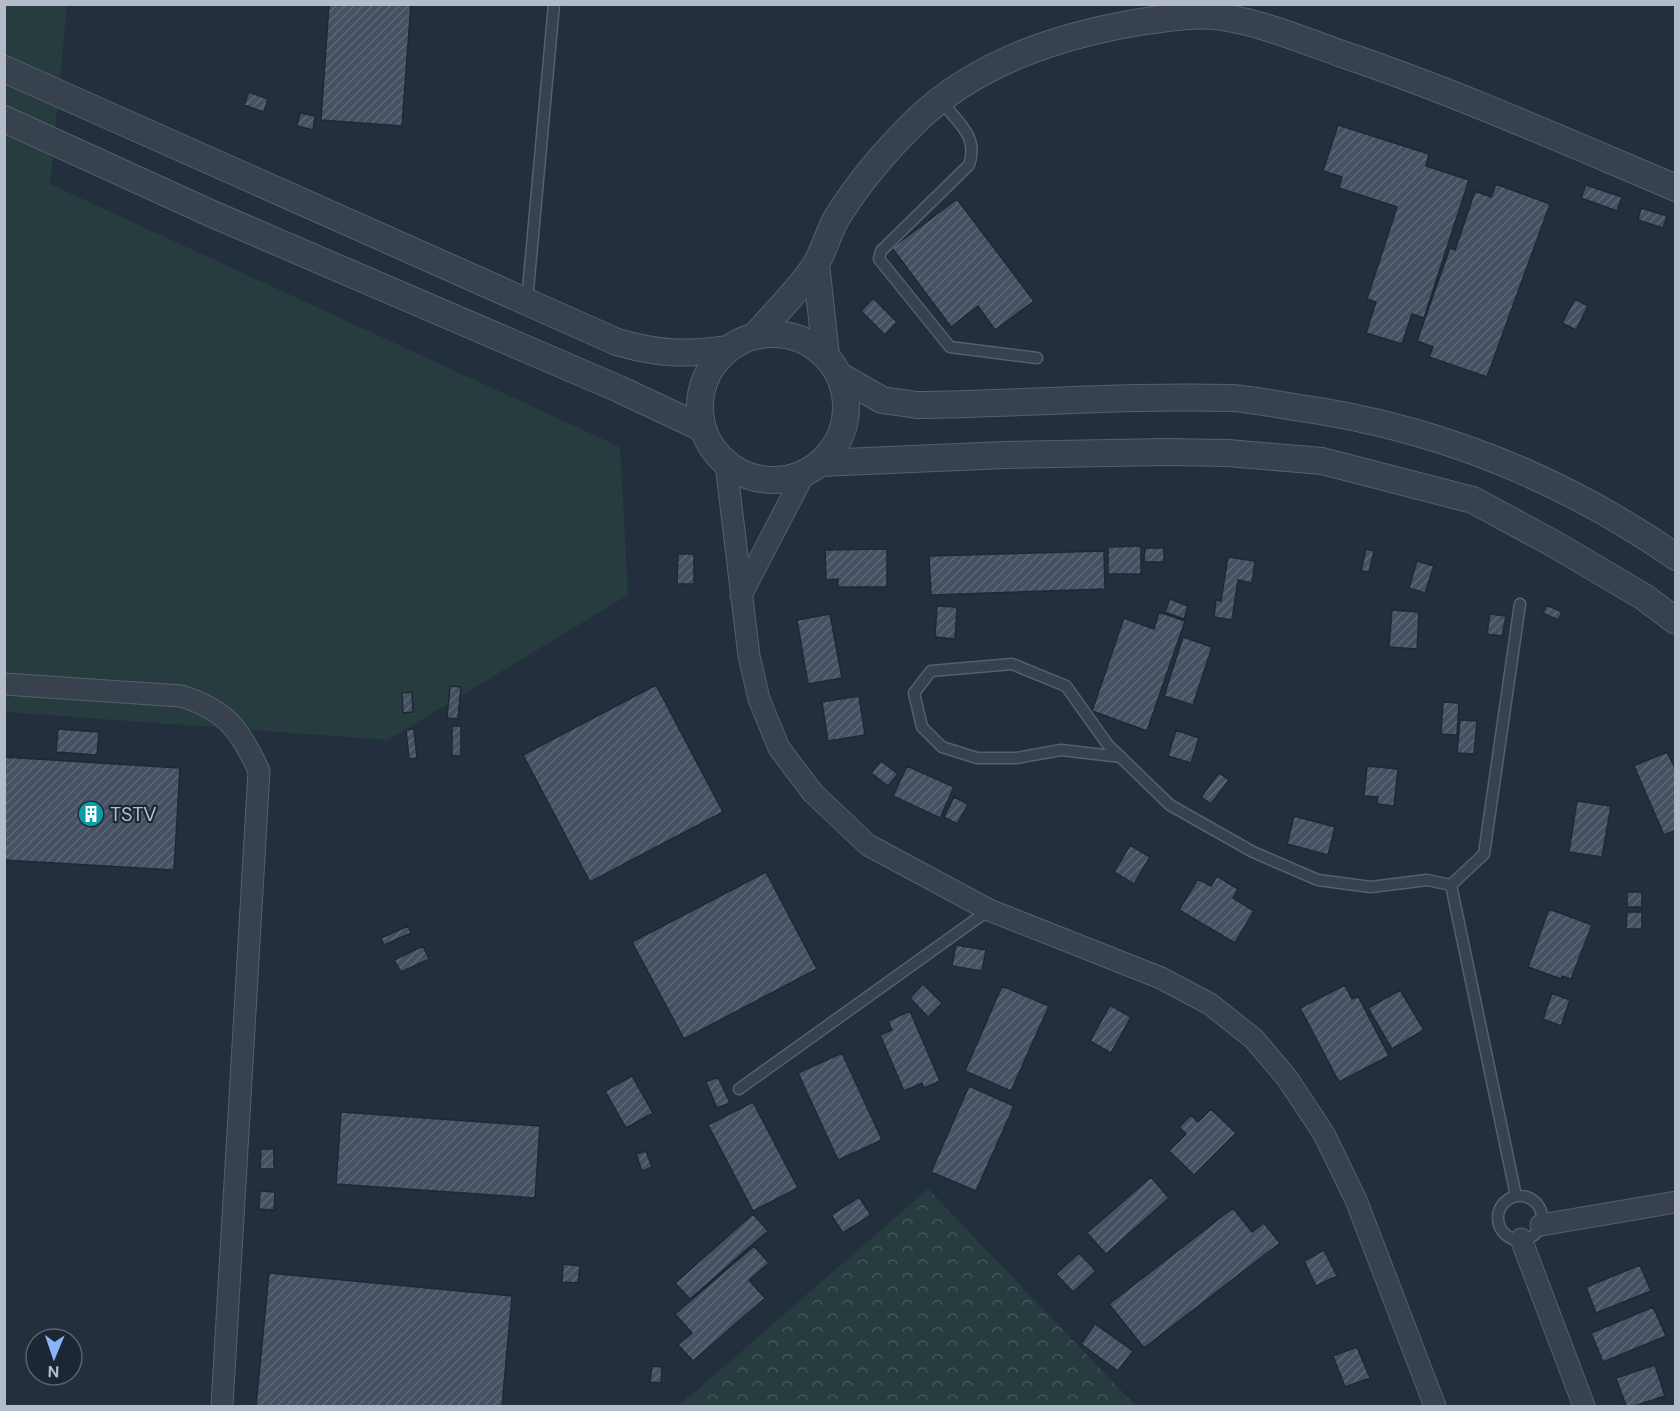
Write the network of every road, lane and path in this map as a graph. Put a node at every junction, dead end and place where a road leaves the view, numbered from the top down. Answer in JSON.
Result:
{"nodes":[{"id":1,"x":554,"y":4,"type":"edge"},
{"id":2,"x":4,"y":69,"type":"edge"},
{"id":3,"x":940,"y":101,"type":"junction"},
{"id":4,"x":4,"y":119,"type":"edge"},
{"id":5,"x":1676,"y":188,"type":"edge"},
{"id":6,"x":816,"y":264,"type":"junction"},
{"id":7,"x":527,"y":301,"type":"junction"},
{"id":8,"x":756,"y":335,"type":"junction"},
{"id":9,"x":727,"y":349,"type":"junction"},
{"id":10,"x":826,"y":355,"type":"junction"},
{"id":11,"x":1037,"y":358,"type":"dead end"},
{"id":12,"x":840,"y":376,"type":"junction"},
{"id":13,"x":702,"y":428,"type":"junction"},
{"id":14,"x":726,"y":464,"type":"junction"},
{"id":15,"x":812,"y":468,"type":"junction"},
{"id":16,"x":1676,"y":556,"type":"edge"},
{"id":17,"x":741,"y":595,"type":"junction"},
{"id":18,"x":1520,"y":604,"type":"dead end"},
{"id":19,"x":1676,"y":621,"type":"edge"},
{"id":20,"x":4,"y":684,"type":"edge"},
{"id":21,"x":1121,"y":758,"type":"junction"},
{"id":22,"x":1451,"y":885,"type":"junction"},
{"id":23,"x":989,"y":910,"type":"junction"},
{"id":24,"x":739,"y":1089,"type":"dead end"},
{"id":25,"x":1516,"y":1196,"type":"junction"},
{"id":26,"x":1676,"y":1202,"type":"edge"},
{"id":27,"x":1541,"y":1225,"type":"junction"},
{"id":28,"x":1521,"y":1239,"type":"junction"},
{"id":29,"x":222,"y":1407,"type":"edge"},
{"id":30,"x":1435,"y":1407,"type":"edge"},
{"id":31,"x":1584,"y":1407,"type":"edge"}],
"edges":[{"from":1,"to":7,"type":"lane"},
{"from":2,"to":7,"type":"street"},
{"from":3,"to":5,"type":"street"},
{"from":3,"to":6,"type":"street"},
{"from":3,"to":11,"type":"lane"},
{"from":4,"to":13,"type":"street"},
{"from":6,"to":8,"type":"street"},
{"from":6,"to":10,"type":"street"},
{"from":7,"to":9,"type":"street"},
{"from":8,"to":9,"type":"street"},
{"from":8,"to":10,"type":"street"},
{"from":9,"to":13,"type":"street"},
{"from":10,"to":12,"type":"street"},
{"from":12,"to":15,"type":"street"},
{"from":12,"to":16,"type":"street"},
{"from":13,"to":14,"type":"street"},
{"from":14,"to":15,"type":"street"},
{"from":14,"to":17,"type":"street"},
{"from":15,"to":17,"type":"street"},
{"from":15,"to":19,"type":"street"},
{"from":17,"to":23,"type":"street"},
{"from":18,"to":22,"type":"lane"},
{"from":20,"to":29,"type":"street"},
{"from":21,"to":21,"type":"lane"},
{"from":21,"to":22,"type":"lane"},
{"from":22,"to":25,"type":"lane"},
{"from":23,"to":24,"type":"lane"},
{"from":23,"to":30,"type":"street"},
{"from":25,"to":27,"type":"lane"},
{"from":25,"to":28,"type":"lane"},
{"from":26,"to":27,"type":"street"},
{"from":27,"to":28,"type":"lane"},
{"from":28,"to":31,"type":"street"}]}
